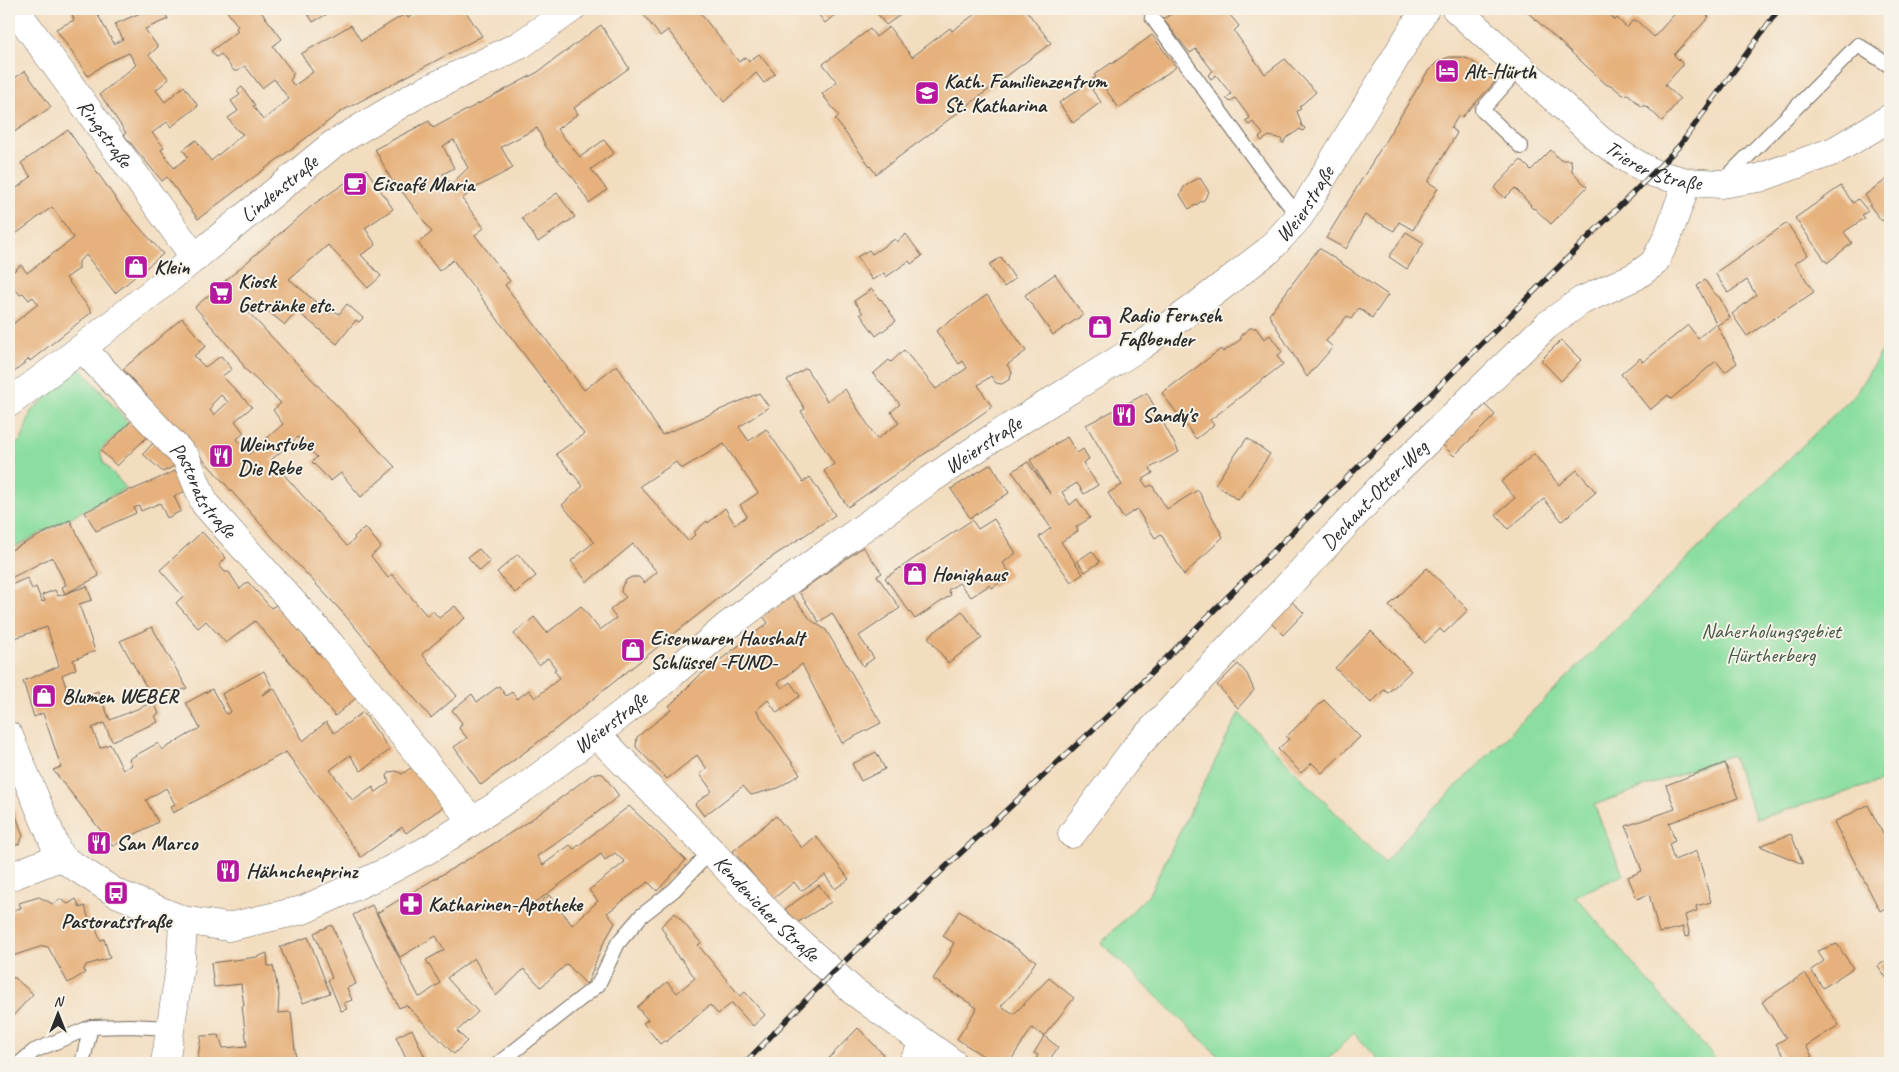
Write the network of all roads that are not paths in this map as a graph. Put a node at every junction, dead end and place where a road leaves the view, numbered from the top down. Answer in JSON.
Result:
{"nodes":[{"id":1,"x":18,"y":9,"type":"edge"},
{"id":2,"x":571,"y":9,"type":"edge"},
{"id":3,"x":1425,"y":9,"type":"edge"},
{"id":4,"x":1456,"y":9,"type":"edge"},
{"id":5,"x":1152,"y":17,"type":"dead end"},
{"id":6,"x":1521,"y":66,"type":"junction"},
{"id":7,"x":1890,"y":66,"type":"edge"},
{"id":8,"x":1890,"y":118,"type":"edge"},
{"id":9,"x":1521,"y":147,"type":"dead end"},
{"id":10,"x":1687,"y":182,"type":"junction"},
{"id":11,"x":1720,"y":184,"type":"junction"},
{"id":12,"x":1299,"y":217,"type":"junction"},
{"id":13,"x":195,"y":258,"type":"junction"},
{"id":14,"x":82,"y":348,"type":"junction"},
{"id":15,"x":9,"y":403,"type":"edge"},
{"id":16,"x":596,"y":734,"type":"junction"},
{"id":17,"x":9,"y":736,"type":"edge"},
{"id":18,"x":472,"y":821,"type":"junction"},
{"id":19,"x":1072,"y":834,"type":"dead end"},
{"id":20,"x":711,"y":851,"type":"junction"},
{"id":21,"x":60,"y":857,"type":"junction"},
{"id":22,"x":9,"y":877,"type":"edge"},
{"id":23,"x":183,"y":920,"type":"junction"},
{"id":24,"x":91,"y":1027,"type":"junction"},
{"id":25,"x":170,"y":1028,"type":"junction"},
{"id":26,"x":918,"y":1053,"type":"edge"},
{"id":27,"x":20,"y":1063,"type":"edge"},
{"id":28,"x":82,"y":1063,"type":"edge"},
{"id":29,"x":165,"y":1063,"type":"edge"},
{"id":30,"x":499,"y":1063,"type":"edge"},
{"id":31,"x":953,"y":1063,"type":"edge"}],
"edges":[{"from":1,"to":13,"type":"street","name":"Ringstraße"},
{"from":2,"to":13,"type":"street","name":"Lindenstraße"},
{"from":3,"to":12,"type":"street","name":"Weierstraße"},
{"from":4,"to":6,"type":"street","name":"Trierer Straße"},
{"from":5,"to":12,"type":"lane"},
{"from":6,"to":9,"type":"lane"},
{"from":6,"to":10,"type":"street","name":"Trierer Straße"},
{"from":7,"to":11,"type":"lane"},
{"from":8,"to":11,"type":"street","name":"Trierer Straße"},
{"from":10,"to":11,"type":"street","name":"Trierer Straße"},
{"from":10,"to":19,"type":"street","name":"Dechant-Otter-Weg"},
{"from":12,"to":16,"type":"street","name":"Weierstraße"},
{"from":13,"to":14,"type":"street","name":"Lindenstraße"},
{"from":14,"to":15,"type":"street","name":"Lindenstraße"},
{"from":14,"to":18,"type":"street","name":"Pastoratstraße"},
{"from":16,"to":18,"type":"street","name":"Weierstraße"},
{"from":16,"to":20,"type":"street","name":"Kendenicher Straße"},
{"from":17,"to":21,"type":"street"},
{"from":18,"to":23,"type":"street","name":"Weierstraße"},
{"from":20,"to":26,"type":"street","name":"Kendenicher Straße"},
{"from":20,"to":30,"type":"lane"},
{"from":21,"to":22,"type":"street"},
{"from":21,"to":23,"type":"street","name":"Weierstraße"},
{"from":23,"to":25,"type":"street"},
{"from":24,"to":25,"type":"lane"},
{"from":24,"to":27,"type":"lane"},
{"from":24,"to":28,"type":"lane"},
{"from":25,"to":29,"type":"street"},
{"from":26,"to":31,"type":"street","name":"Kendenicher Straße"}]}
